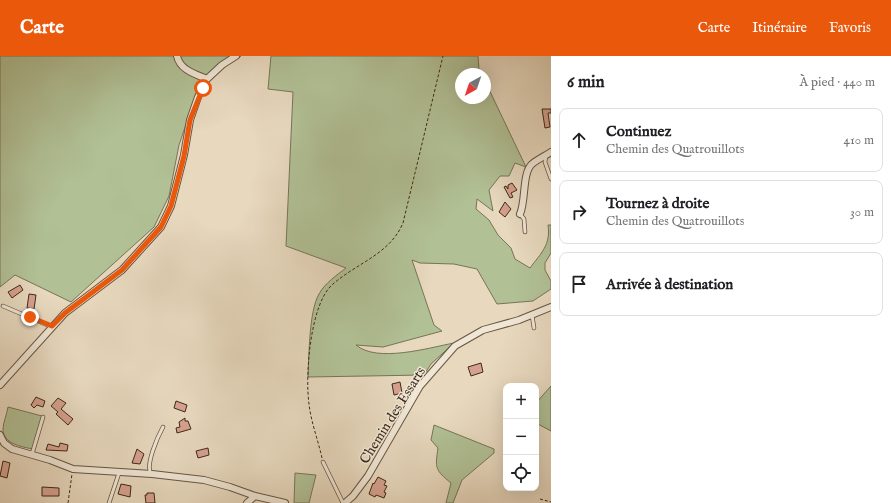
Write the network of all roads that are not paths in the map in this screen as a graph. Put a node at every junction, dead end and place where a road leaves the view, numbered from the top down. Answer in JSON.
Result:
{"nodes":[{"id":1,"x":177,"y":56,"type":"edge"},
{"id":2,"x":236,"y":56,"type":"edge"},
{"id":3,"x":207,"y":79,"type":"junction"},
{"id":4,"x":548,"y":154,"type":"edge"},
{"id":5,"x":551,"y":179,"type":"edge"},
{"id":6,"x":520,"y":214,"type":"joint"},
{"id":7,"x":525,"y":232,"type":"dead end"},
{"id":8,"x":3,"y":306,"type":"dead end"},
{"id":9,"x":551,"y":307,"type":"edge"},
{"id":10,"x":532,"y":315,"type":"junction"},
{"id":11,"x":52,"y":326,"type":"junction"},
{"id":12,"x":534,"y":328,"type":"dead end"},
{"id":13,"x":0,"y":385,"type":"edge"},
{"id":14,"x":43,"y":417,"type":"dead end"},
{"id":15,"x":163,"y":427,"type":"dead end"},
{"id":16,"x":0,"y":435,"type":"edge"},
{"id":17,"x":31,"y":456,"type":"junction"},
{"id":18,"x":323,"y":462,"type":"road end"},
{"id":19,"x":119,"y":472,"type":"junction"},
{"id":20,"x":152,"y":474,"type":"junction"},
{"id":21,"x":255,"y":496,"type":"junction"},
{"id":22,"x":109,"y":503,"type":"edge"},
{"id":23,"x":247,"y":503,"type":"edge"},
{"id":24,"x":285,"y":503,"type":"edge"},
{"id":25,"x":344,"y":503,"type":"edge"}],
"edges":[{"from":1,"to":3,"type":"street"},
{"from":2,"to":3,"type":"street"},
{"from":3,"to":11,"type":"street"},
{"from":4,"to":5,"type":"lane"},
{"from":4,"to":6,"type":"street"},
{"from":6,"to":7,"type":"lane"},
{"from":8,"to":11,"type":"lane"},
{"from":9,"to":10,"type":"street","name":"Chemin des Essarts"},
{"from":10,"to":12,"type":"lane"},
{"from":10,"to":25,"type":"street","name":"Chemin des Essarts"},
{"from":11,"to":13,"type":"street"},
{"from":14,"to":17,"type":"lane"},
{"from":15,"to":20,"type":"lane"},
{"from":16,"to":17,"type":"street"},
{"from":17,"to":19,"type":"street"},
{"from":18,"to":25,"type":"lane","name":"Chemin des Essarts"},
{"from":19,"to":20,"type":"street"},
{"from":19,"to":22,"type":"lane"},
{"from":20,"to":21,"type":"street"},
{"from":21,"to":23,"type":"street"},
{"from":21,"to":24,"type":"street"}]}
